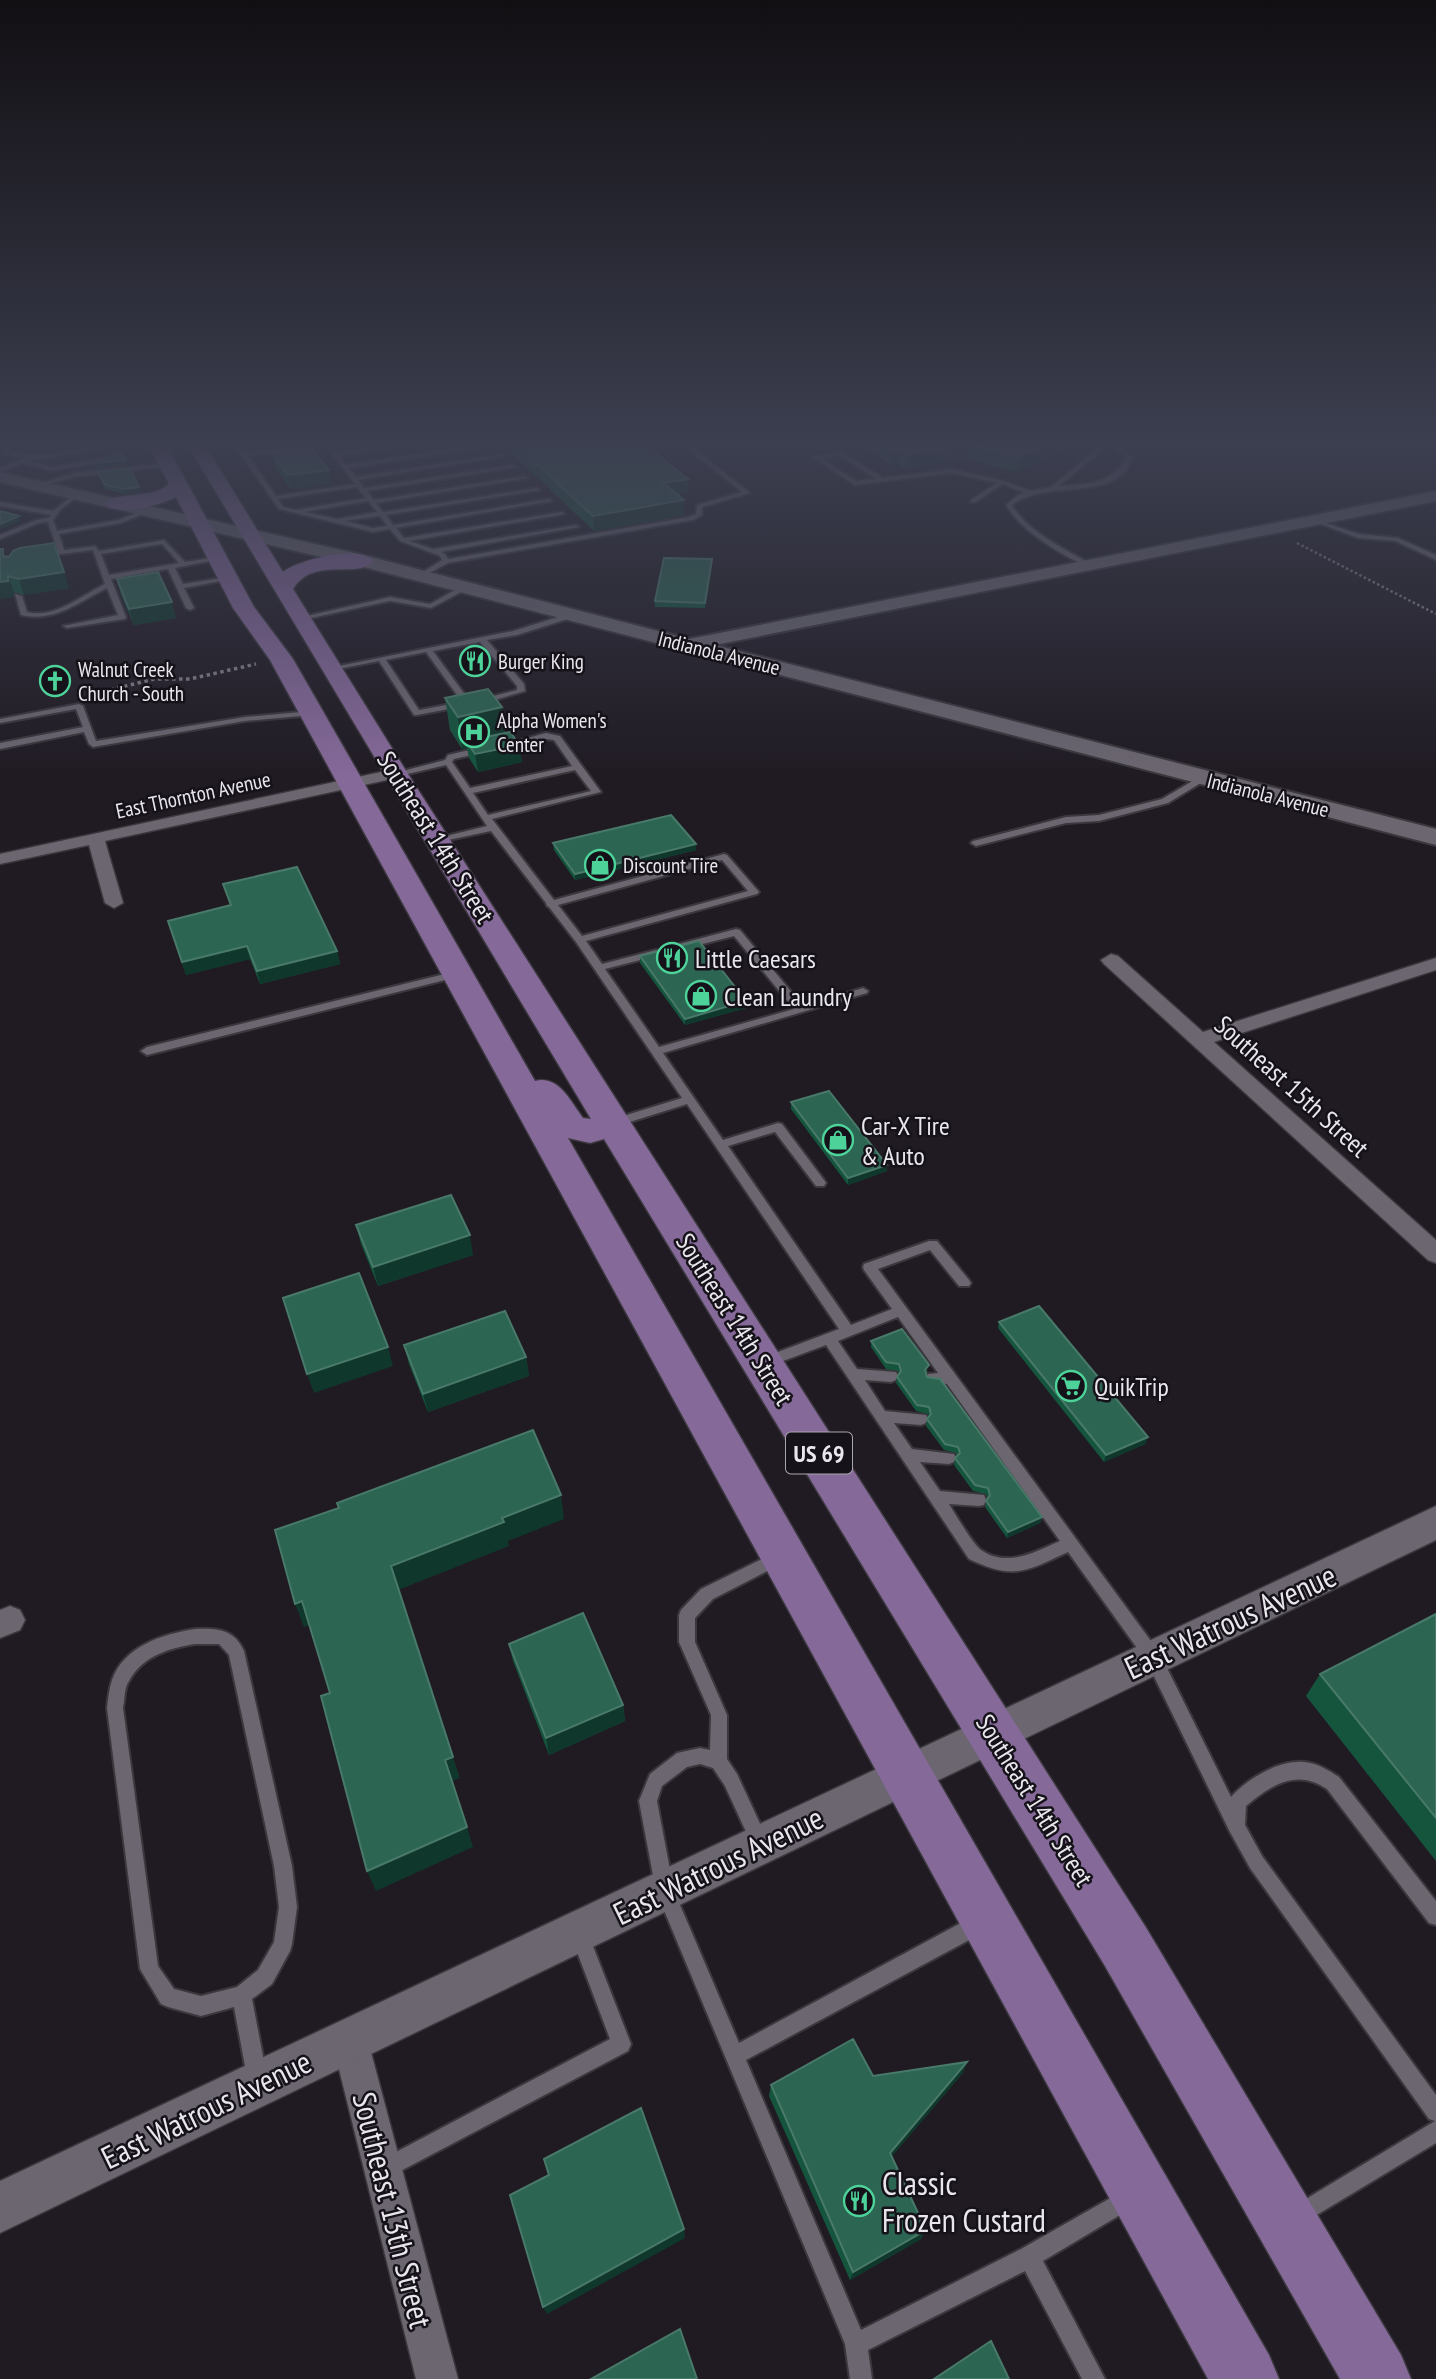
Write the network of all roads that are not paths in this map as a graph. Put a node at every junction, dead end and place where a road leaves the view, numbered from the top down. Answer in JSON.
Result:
{"nodes":[{"id":1,"x":62,"y":553,"type":"edge"},
{"id":2,"x":97,"y":553,"type":"edge"},
{"id":3,"x":174,"y":553,"type":"edge"},
{"id":4,"x":217,"y":553,"type":"edge"},
{"id":5,"x":232,"y":553,"type":"edge"},
{"id":6,"x":240,"y":553,"type":"edge"},
{"id":7,"x":289,"y":553,"type":"edge"},
{"id":8,"x":439,"y":553,"type":"edge"},
{"id":9,"x":493,"y":553,"type":"edge"},
{"id":10,"x":1071,"y":553,"type":"edge"},
{"id":11,"x":1149,"y":553,"type":"edge"},
{"id":12,"x":37,"y":557,"type":"edge"},
{"id":13,"x":363,"y":561,"type":"junction"},
{"id":14,"x":446,"y":561,"type":"junction"},
{"id":15,"x":184,"y":565,"type":"junction"},
{"id":16,"x":1089,"y":565,"type":"junction"},
{"id":17,"x":171,"y":567,"type":"junction"},
{"id":18,"x":420,"y":576,"type":"junction"},
{"id":19,"x":228,"y":579,"type":"junction"},
{"id":20,"x":108,"y":583,"type":"junction"},
{"id":21,"x":180,"y":587,"type":"junction"},
{"id":22,"x":465,"y":588,"type":"junction"},
{"id":23,"x":18,"y":596,"type":"edge"},
{"id":24,"x":293,"y":602,"type":"junction"},
{"id":25,"x":190,"y":608,"type":"dead end"},
{"id":26,"x":571,"y":615,"type":"junction"},
{"id":27,"x":67,"y":626,"type":"dead end"},
{"id":28,"x":482,"y":639,"type":"junction"},
{"id":29,"x":686,"y":645,"type":"junction"},
{"id":30,"x":429,"y":649,"type":"junction"},
{"id":31,"x":381,"y":659,"type":"junction"},
{"id":32,"x":333,"y":668,"type":"junction"},
{"id":33,"x":467,"y":703,"type":"junction"},
{"id":34,"x":312,"y":713,"type":"junction"},
{"id":35,"x":0,"y":721,"type":"edge"},
{"id":36,"x":87,"y":729,"type":"junction"},
{"id":37,"x":0,"y":746,"type":"edge"},
{"id":38,"x":448,"y":762,"type":"junction"},
{"id":39,"x":577,"y":767,"type":"junction"},
{"id":40,"x":395,"y":774,"type":"junction"},
{"id":41,"x":1201,"y":779,"type":"junction"},
{"id":42,"x":351,"y":784,"type":"junction"},
{"id":43,"x":469,"y":791,"type":"junction"},
{"id":44,"x":486,"y":818,"type":"junction"},
{"id":45,"x":495,"y":827,"type":"junction"},
{"id":46,"x":1436,"y":837,"type":"edge"},
{"id":47,"x":96,"y":839,"type":"junction"},
{"id":48,"x":437,"y":841,"type":"junction"},
{"id":49,"x":976,"y":843,"type":"dead end"},
{"id":50,"x":0,"y":859,"type":"edge"},
{"id":51,"x":114,"y":902,"type":"dead end"},
{"id":52,"x":550,"y":904,"type":"junction"},
{"id":53,"x":736,"y":932,"type":"joint"},
{"id":54,"x":580,"y":940,"type":"junction"},
{"id":55,"x":1111,"y":960,"type":"dead end"},
{"id":56,"x":1436,"y":964,"type":"edge"},
{"id":57,"x":599,"y":968,"type":"junction"},
{"id":58,"x":466,"y":989,"type":"junction"},
{"id":59,"x":863,"y":991,"type":"dead end"},
{"id":60,"x":800,"y":1010,"type":"junction"},
{"id":61,"x":1200,"y":1040,"type":"junction"},
{"id":62,"x":147,"y":1051,"type":"dead end"},
{"id":63,"x":655,"y":1052,"type":"junction"},
{"id":64,"x":688,"y":1100,"type":"junction"},
{"id":65,"x":614,"y":1124,"type":"junction"},
{"id":66,"x":719,"y":1145,"type":"junction"},
{"id":67,"x":820,"y":1183,"type":"dead end"},
{"id":68,"x":1436,"y":1254,"type":"edge"},
{"id":69,"x":964,"y":1283,"type":"dead end"},
{"id":70,"x":901,"y":1311,"type":"junction"},
{"id":71,"x":848,"y":1331,"type":"junction"},
{"id":72,"x":829,"y":1338,"type":"junction"},
{"id":73,"x":763,"y":1363,"type":"junction"},
{"id":74,"x":853,"y":1374,"type":"junction"},
{"id":75,"x":891,"y":1376,"type":"dead end"},
{"id":76,"x":933,"y":1378,"type":"edge"},
{"id":77,"x":951,"y":1379,"type":"junction"},
{"id":78,"x":881,"y":1416,"type":"junction"},
{"id":79,"x":921,"y":1419,"type":"dead end"},
{"id":80,"x":965,"y":1421,"type":"edge"},
{"id":81,"x":982,"y":1422,"type":"junction"},
{"id":82,"x":907,"y":1455,"type":"junction"},
{"id":83,"x":949,"y":1458,"type":"dead end"},
{"id":84,"x":994,"y":1461,"type":"edge"},
{"id":85,"x":1012,"y":1463,"type":"junction"},
{"id":86,"x":935,"y":1497,"type":"junction"},
{"id":87,"x":979,"y":1500,"type":"dead end"},
{"id":88,"x":1025,"y":1502,"type":"edge"},
{"id":89,"x":1042,"y":1503,"type":"junction"},
{"id":90,"x":1436,"y":1522,"type":"edge"},
{"id":91,"x":1070,"y":1543,"type":"junction"},
{"id":92,"x":783,"y":1555,"type":"junction"},
{"id":93,"x":1153,"y":1657,"type":"junction"},
{"id":94,"x":993,"y":1733,"type":"junction"},
{"id":95,"x":718,"y":1761,"type":"junction"},
{"id":96,"x":905,"y":1775,"type":"junction"},
{"id":97,"x":1236,"y":1826,"type":"junction"},
{"id":98,"x":760,"y":1844,"type":"junction"},
{"id":99,"x":665,"y":1891,"type":"junction"},
{"id":100,"x":1436,"y":1916,"type":"edge"},
{"id":101,"x":986,"y":1920,"type":"junction"},
{"id":102,"x":578,"y":1932,"type":"junction"},
{"id":103,"x":242,"y":1995,"type":"junction"},
{"id":104,"x":350,"y":2041,"type":"junction"},
{"id":105,"x":734,"y":2056,"type":"junction"},
{"id":106,"x":258,"y":2084,"type":"junction"},
{"id":107,"x":1436,"y":2112,"type":"edge"},
{"id":108,"x":1436,"y":2131,"type":"edge"},
{"id":109,"x":383,"y":2170,"type":"junction"},
{"id":110,"x":1140,"y":2193,"type":"junction"},
{"id":111,"x":0,"y":2208,"type":"edge"},
{"id":112,"x":1286,"y":2222,"type":"junction"},
{"id":113,"x":1030,"y":2257,"type":"junction"},
{"id":114,"x":856,"y":2344,"type":"junction"},
{"id":115,"x":437,"y":2379,"type":"edge"},
{"id":116,"x":861,"y":2379,"type":"edge"},
{"id":117,"x":1094,"y":2379,"type":"edge"},
{"id":118,"x":1245,"y":2379,"type":"edge"},
{"id":119,"x":1377,"y":2379,"type":"edge"}],
"edges":[{"from":1,"to":12,"type":"lane"},
{"from":2,"to":20,"type":"lane"},
{"from":3,"to":15,"type":"lane"},
{"from":4,"to":15,"type":"lane"},
{"from":5,"to":19,"type":"main road","name":"Southeast 14th Street","number":"US 69"},
{"from":6,"to":24,"type":"main road","name":"Southeast 14th Street","number":"US 69"},
{"from":7,"to":13,"type":"main road","name":"Indianola Avenue"},
{"from":8,"to":14,"type":"lane"},
{"from":9,"to":14,"type":"lane"},
{"from":10,"to":16,"type":"lane"},
{"from":11,"to":16,"type":"main road"},
{"from":13,"to":18,"type":"main road","name":"Indianola Avenue"},
{"from":13,"to":24,"type":"main road"},
{"from":14,"to":18,"type":"lane"},
{"from":15,"to":17,"type":"lane"},
{"from":16,"to":29,"type":"main road"},
{"from":17,"to":20,"type":"lane"},
{"from":17,"to":21,"type":"lane"},
{"from":18,"to":22,"type":"main road","name":"Indianola Avenue"},
{"from":19,"to":21,"type":"lane"},
{"from":19,"to":34,"type":"main road","name":"Southeast 14th Street","number":"US 69"},
{"from":20,"to":23,"type":"lane"},
{"from":20,"to":27,"type":"lane"},
{"from":21,"to":25,"type":"lane"},
{"from":22,"to":24,"type":"lane"},
{"from":22,"to":26,"type":"main road","name":"Indianola Avenue"},
{"from":24,"to":32,"type":"main road","name":"Southeast 14th Street","number":"US 69"},
{"from":26,"to":28,"type":"lane"},
{"from":26,"to":29,"type":"main road","name":"Indianola Avenue"},
{"from":28,"to":30,"type":"lane"},
{"from":28,"to":33,"type":"lane"},
{"from":29,"to":41,"type":"main road","name":"Indianola Avenue"},
{"from":30,"to":31,"type":"lane"},
{"from":30,"to":33,"type":"lane"},
{"from":31,"to":32,"type":"lane"},
{"from":31,"to":33,"type":"lane"},
{"from":32,"to":40,"type":"main road","name":"Southeast 14th Street","number":"US 69"},
{"from":34,"to":36,"type":"lane"},
{"from":34,"to":42,"type":"main road","name":"Southeast 14th Street","number":"US 69"},
{"from":35,"to":36,"type":"lane"},
{"from":36,"to":37,"type":"lane"},
{"from":38,"to":39,"type":"lane"},
{"from":38,"to":40,"type":"lane"},
{"from":38,"to":43,"type":"lane"},
{"from":39,"to":43,"type":"lane"},
{"from":39,"to":44,"type":"lane"},
{"from":40,"to":42,"type":"street","name":"East Thornton Avenue"},
{"from":40,"to":48,"type":"main road","name":"Southeast 14th Street","number":"US 69"},
{"from":41,"to":46,"type":"main road","name":"Indianola Avenue"},
{"from":41,"to":49,"type":"lane"},
{"from":42,"to":47,"type":"street","name":"East Thornton Avenue"},
{"from":42,"to":58,"type":"main road","name":"Southeast 14th Street","number":"US 69"},
{"from":43,"to":44,"type":"lane"},
{"from":44,"to":45,"type":"lane"},
{"from":45,"to":48,"type":"lane"},
{"from":45,"to":52,"type":"lane"},
{"from":47,"to":50,"type":"street","name":"East Thornton Avenue"},
{"from":47,"to":51,"type":"street"},
{"from":48,"to":65,"type":"main road","name":"Southeast 14th Street","number":"US 69"},
{"from":52,"to":54,"type":"lane"},
{"from":52,"to":54,"type":"lane"},
{"from":53,"to":57,"type":"lane"},
{"from":53,"to":60,"type":"lane"},
{"from":54,"to":57,"type":"lane"},
{"from":55,"to":61,"type":"street","name":"Southeast 15th Street"},
{"from":56,"to":61,"type":"street"},
{"from":57,"to":63,"type":"lane"},
{"from":58,"to":62,"type":"lane"},
{"from":58,"to":65,"type":"main road"},
{"from":58,"to":92,"type":"main road","name":"Southeast 14th Street","number":"US 69"},
{"from":59,"to":60,"type":"lane"},
{"from":60,"to":63,"type":"lane"},
{"from":61,"to":68,"type":"street","name":"Southeast 15th Street"},
{"from":63,"to":64,"type":"lane"},
{"from":64,"to":65,"type":"lane"},
{"from":64,"to":66,"type":"lane"},
{"from":65,"to":73,"type":"main road","name":"Southeast 14th Street","number":"US 69"},
{"from":66,"to":67,"type":"lane"},
{"from":66,"to":71,"type":"lane"},
{"from":69,"to":70,"type":"lane"},
{"from":70,"to":71,"type":"lane"},
{"from":70,"to":77,"type":"lane"},
{"from":71,"to":72,"type":"lane"},
{"from":72,"to":73,"type":"lane"},
{"from":72,"to":74,"type":"lane"},
{"from":73,"to":94,"type":"main road","name":"Southeast 14th Street","number":"US 69"},
{"from":74,"to":75,"type":"lane"},
{"from":74,"to":78,"type":"lane"},
{"from":76,"to":77,"type":"lane"},
{"from":77,"to":81,"type":"lane"},
{"from":78,"to":79,"type":"lane"},
{"from":78,"to":82,"type":"lane"},
{"from":80,"to":81,"type":"lane"},
{"from":81,"to":85,"type":"lane"},
{"from":82,"to":83,"type":"lane"},
{"from":82,"to":86,"type":"lane"},
{"from":84,"to":85,"type":"lane"},
{"from":85,"to":89,"type":"lane"},
{"from":86,"to":87,"type":"lane"},
{"from":86,"to":91,"type":"lane"},
{"from":88,"to":89,"type":"lane"},
{"from":89,"to":91,"type":"lane"},
{"from":90,"to":93,"type":"street","name":"East Watrous Avenue"},
{"from":91,"to":93,"type":"lane"},
{"from":92,"to":95,"type":"lane"},
{"from":92,"to":96,"type":"main road","name":"Southeast 14th Street","number":"US 69"},
{"from":93,"to":94,"type":"street","name":"East Watrous Avenue"},
{"from":93,"to":97,"type":"lane"},
{"from":94,"to":96,"type":"street","name":"East Watrous Avenue"},
{"from":94,"to":112,"type":"main road","name":"Southeast 14th Street","number":"US 69"},
{"from":95,"to":98,"type":"lane"},
{"from":95,"to":99,"type":"lane"},
{"from":96,"to":98,"type":"street","name":"East Watrous Avenue"},
{"from":96,"to":101,"type":"main road","name":"Southeast 14th Street","number":"US 69"},
{"from":97,"to":100,"type":"lane"},
{"from":97,"to":107,"type":"lane"},
{"from":98,"to":99,"type":"street","name":"East Watrous Avenue"},
{"from":99,"to":102,"type":"street","name":"East Watrous Avenue"},
{"from":99,"to":105,"type":"lane"},
{"from":101,"to":105,"type":"lane"},
{"from":101,"to":110,"type":"main road","name":"Southeast 14th Street","number":"US 69"},
{"from":102,"to":104,"type":"street","name":"East Watrous Avenue"},
{"from":102,"to":109,"type":"lane"},
{"from":103,"to":103,"type":"lane"},
{"from":103,"to":106,"type":"lane"},
{"from":104,"to":106,"type":"street","name":"East Watrous Avenue"},
{"from":104,"to":109,"type":"street","name":"Southeast 13th Street"},
{"from":105,"to":114,"type":"lane"},
{"from":106,"to":111,"type":"street","name":"East Watrous Avenue"},
{"from":108,"to":112,"type":"lane"},
{"from":109,"to":115,"type":"street","name":"Southeast 13th Street"},
{"from":110,"to":113,"type":"lane"},
{"from":110,"to":118,"type":"main road","name":"Southeast 14th Street","number":"US 69"},
{"from":112,"to":119,"type":"main road","name":"Southeast 14th Street","number":"US 69"},
{"from":113,"to":114,"type":"lane"},
{"from":113,"to":117,"type":"lane"},
{"from":114,"to":116,"type":"lane"}]}
